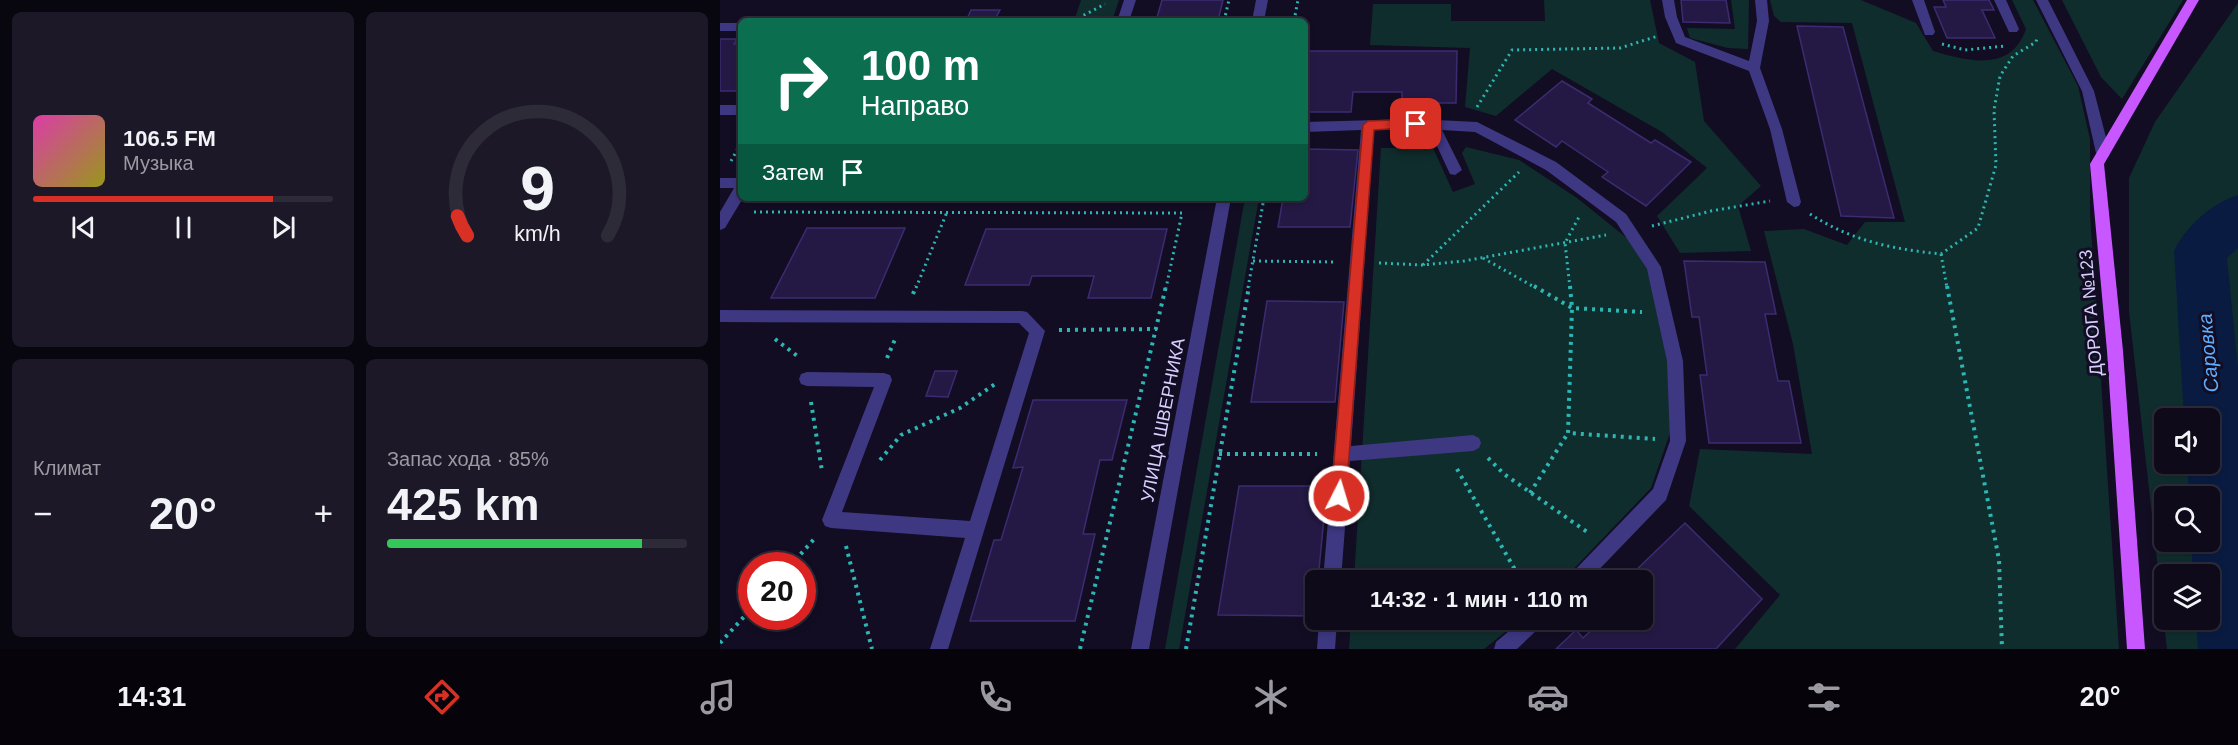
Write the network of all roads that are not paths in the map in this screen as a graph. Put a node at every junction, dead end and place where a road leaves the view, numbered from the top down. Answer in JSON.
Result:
{"nodes":[{"id":1,"x":1130,"y":0,"type":"edge"},
{"id":2,"x":1262,"y":0,"type":"edge"},
{"id":3,"x":1668,"y":0,"type":"edge"},
{"id":4,"x":1761,"y":0,"type":"edge"},
{"id":5,"x":1918,"y":0,"type":"edge"},
{"id":6,"x":2000,"y":0,"type":"edge"},
{"id":7,"x":2193,"y":0,"type":"edge"},
{"id":8,"x":2044,"y":3,"type":"edge"},
{"id":9,"x":1124,"y":18,"type":"edge"},
{"id":10,"x":1259,"y":18,"type":"edge"},
{"id":11,"x":720,"y":27,"type":"edge"},
{"id":12,"x":738,"y":27,"type":"edge"},
{"id":13,"x":2013,"y":29,"type":"road end"},
{"id":14,"x":1929,"y":32,"type":"road end"},
{"id":15,"x":1754,"y":68,"type":"junction"},
{"id":16,"x":720,"y":110,"type":"edge"},
{"id":17,"x":738,"y":110,"type":"edge"},
{"id":18,"x":1368,"y":125,"type":"junction"},
{"id":19,"x":1433,"y":125,"type":"junction"},
{"id":20,"x":1308,"y":127,"type":"edge"},
{"id":21,"x":2103,"y":153,"type":"junction"},
{"id":22,"x":1455,"y":170,"type":"dead end"},
{"id":23,"x":738,"y":182,"type":"edge"},
{"id":24,"x":720,"y":183,"type":"edge"},
{"id":25,"x":738,"y":186,"type":"edge"},
{"id":26,"x":1223,"y":201,"type":"edge"},
{"id":27,"x":1794,"y":202,"type":"road end"},
{"id":28,"x":724,"y":218,"type":"edge"},
{"id":29,"x":720,"y":316,"type":"edge"},
{"id":30,"x":807,"y":379,"type":"dead end"},
{"id":31,"x":1473,"y":443,"type":"road end"},
{"id":32,"x":1342,"y":454,"type":"junction"},
{"id":33,"x":976,"y":530,"type":"junction"},
{"id":34,"x":1333,"y":570,"type":"edge"},
{"id":35,"x":1587,"y":570,"type":"edge"},
{"id":36,"x":1327,"y":630,"type":"edge"},
{"id":37,"x":1524,"y":630,"type":"edge"},
{"id":38,"x":939,"y":649,"type":"edge"},
{"id":39,"x":1140,"y":649,"type":"edge"},
{"id":40,"x":1326,"y":649,"type":"edge"},
{"id":41,"x":1503,"y":649,"type":"edge"},
{"id":42,"x":2136,"y":649,"type":"edge"}],
"edges":[{"from":1,"to":9,"type":"street"},
{"from":2,"to":10,"type":"street"},
{"from":3,"to":15,"type":"street"},
{"from":4,"to":15,"type":"street"},
{"from":5,"to":14,"type":"street"},
{"from":6,"to":13,"type":"street"},
{"from":7,"to":21,"type":"main road","name":"ДОРОГА №123"},
{"from":8,"to":21,"type":"street"},
{"from":11,"to":12,"type":"street"},
{"from":15,"to":27,"type":"street"},
{"from":16,"to":17,"type":"street"},
{"from":18,"to":19,"type":"street"},
{"from":18,"to":20,"type":"street"},
{"from":18,"to":32,"type":"street"},
{"from":19,"to":22,"type":"street"},
{"from":19,"to":35,"type":"street"},
{"from":21,"to":42,"type":"main road","name":"ДОРОГА №123"},
{"from":23,"to":24,"type":"street"},
{"from":25,"to":28,"type":"street"},
{"from":26,"to":39,"type":"street","name":"УЛИЦА ШВЕРНИКА"},
{"from":29,"to":33,"type":"street"},
{"from":30,"to":33,"type":"street"},
{"from":31,"to":32,"type":"street"},
{"from":32,"to":34,"type":"street"},
{"from":33,"to":38,"type":"street"},
{"from":36,"to":40,"type":"street"},
{"from":37,"to":41,"type":"street"}]}
